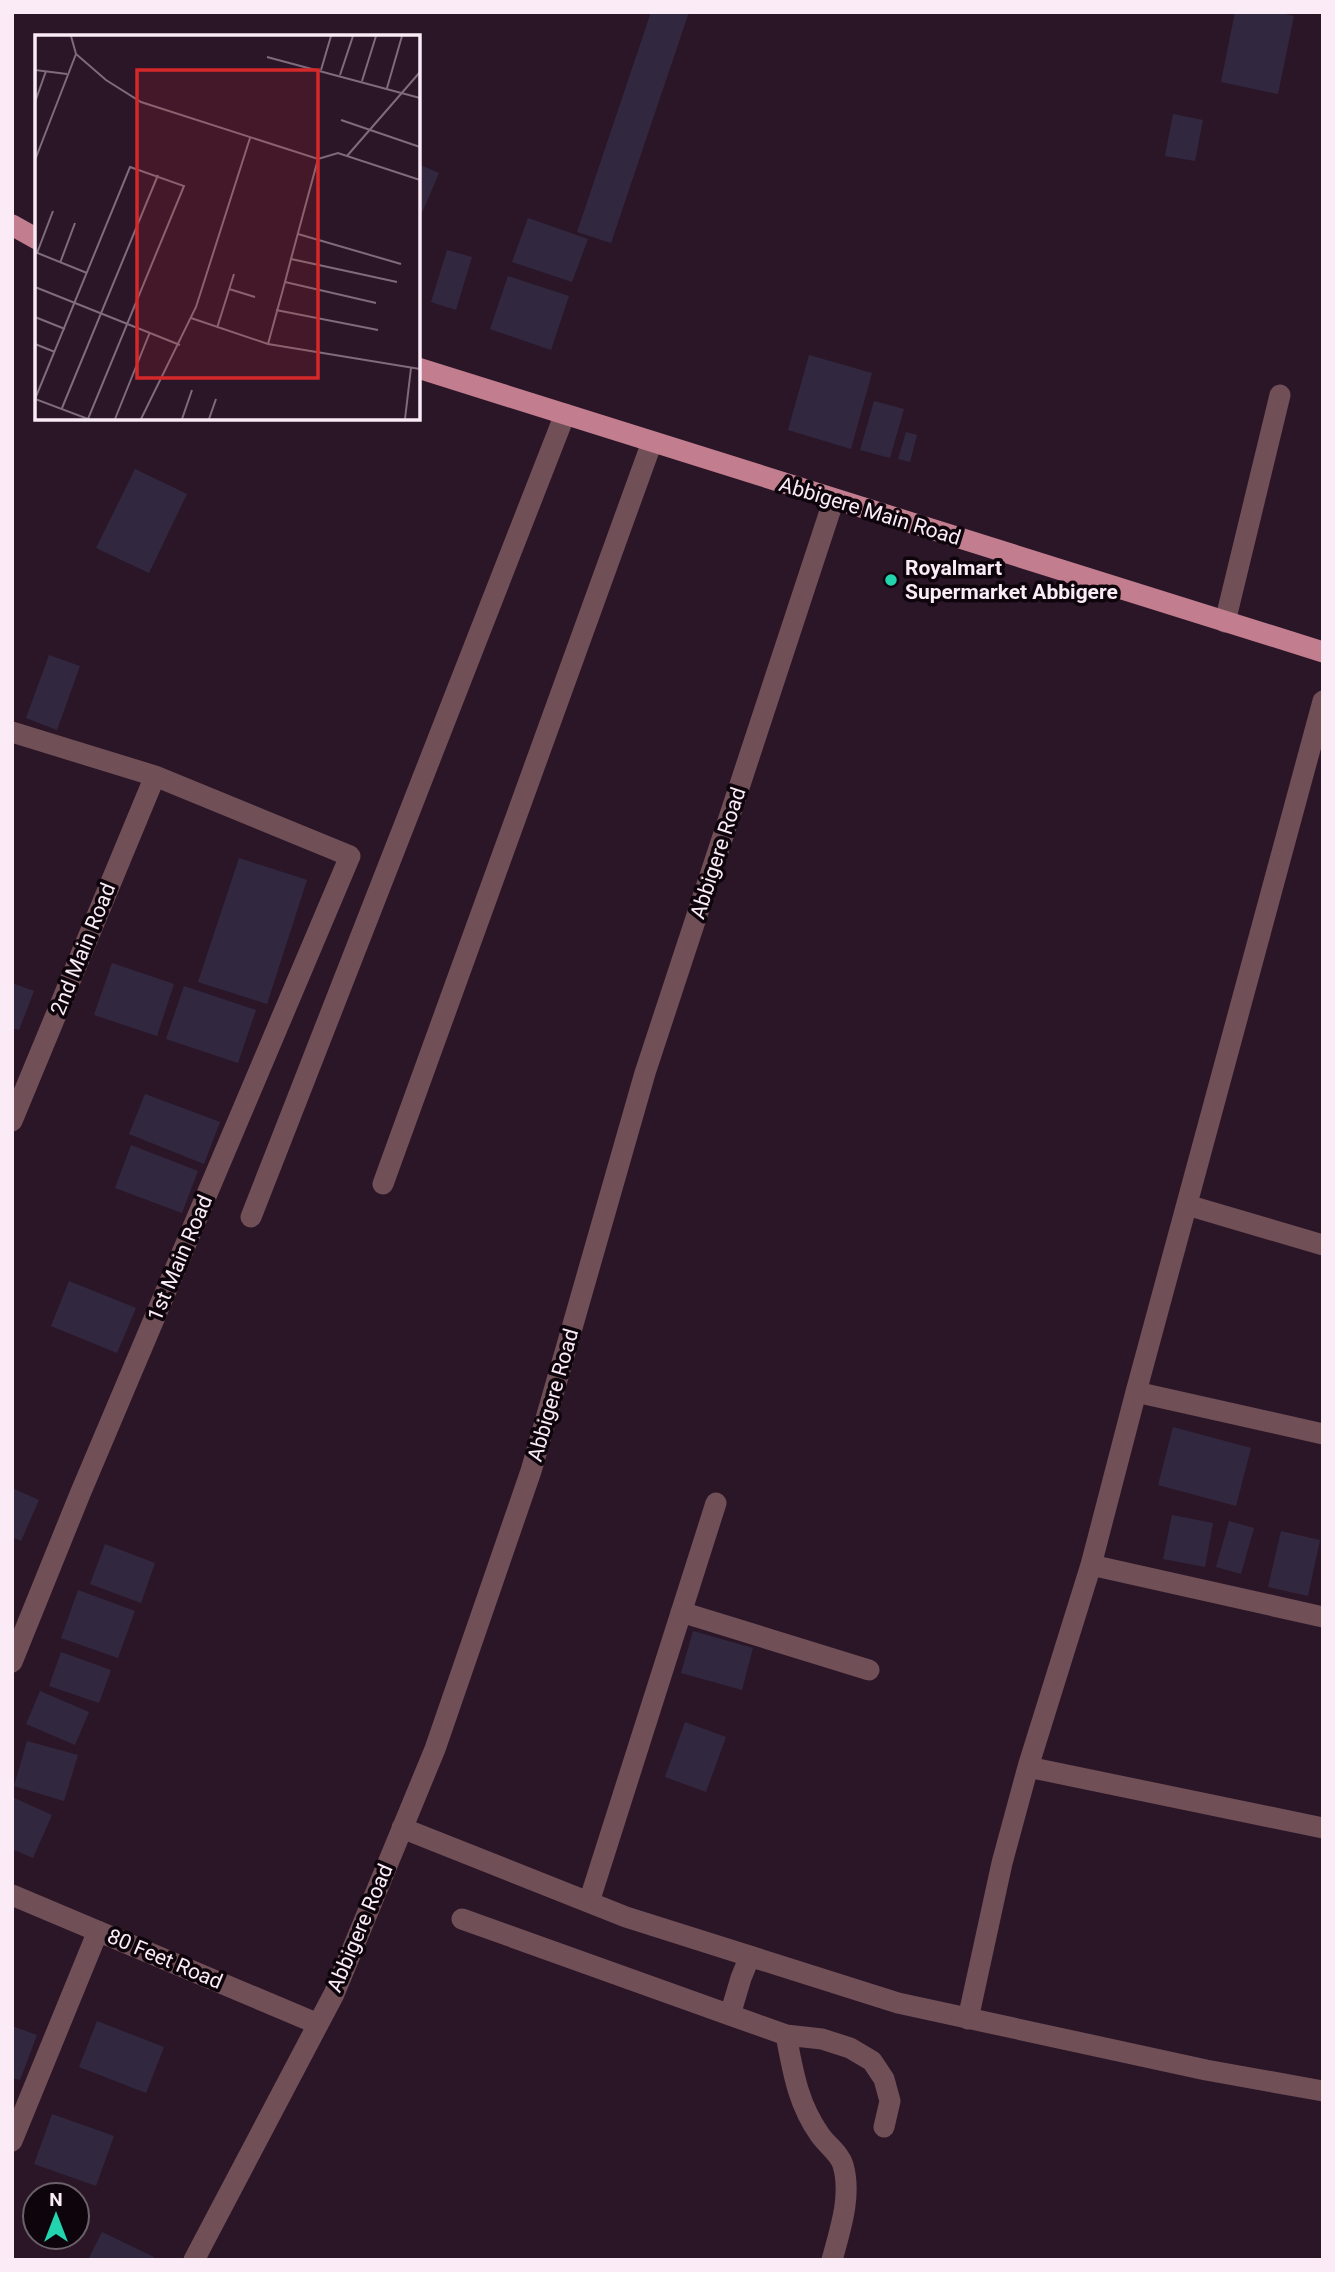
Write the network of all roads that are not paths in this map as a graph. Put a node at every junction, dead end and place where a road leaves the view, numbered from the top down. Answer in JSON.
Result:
{"nodes":[{"id":1,"x":12,"y":225,"type":"edge"},
{"id":2,"x":35,"y":238,"type":"edge"},
{"id":3,"x":420,"y":369,"type":"edge"},
{"id":4,"x":1280,"y":395,"type":"dead end"},
{"id":5,"x":565,"y":414,"type":"junction"},
{"id":6,"x":652,"y":442,"type":"junction"},
{"id":7,"x":834,"y":499,"type":"junction"},
{"id":8,"x":1225,"y":622,"type":"junction"},
{"id":9,"x":1323,"y":652,"type":"edge"},
{"id":10,"x":1323,"y":701,"type":"edge"},
{"id":11,"x":12,"y":732,"type":"edge"},
{"id":12,"x":155,"y":776,"type":"junction"},
{"id":13,"x":12,"y":1121,"type":"edge"},
{"id":14,"x":383,"y":1184,"type":"dead end"},
{"id":15,"x":1187,"y":1205,"type":"junction"},
{"id":16,"x":251,"y":1217,"type":"dead end"},
{"id":17,"x":1323,"y":1245,"type":"edge"},
{"id":18,"x":1136,"y":1392,"type":"junction"},
{"id":19,"x":1323,"y":1434,"type":"edge"},
{"id":20,"x":716,"y":1503,"type":"dead end"},
{"id":21,"x":1091,"y":1565,"type":"junction"},
{"id":22,"x":681,"y":1612,"type":"junction"},
{"id":23,"x":1323,"y":1617,"type":"edge"},
{"id":24,"x":12,"y":1662,"type":"edge"},
{"id":25,"x":869,"y":1670,"type":"dead end"},
{"id":26,"x":1028,"y":1767,"type":"junction"},
{"id":27,"x":402,"y":1828,"type":"junction"},
{"id":28,"x":1323,"y":1828,"type":"edge"},
{"id":29,"x":12,"y":1895,"type":"edge"},
{"id":30,"x":590,"y":1902,"type":"junction"},
{"id":31,"x":462,"y":1919,"type":"dead end"},
{"id":32,"x":98,"y":1931,"type":"junction"},
{"id":33,"x":750,"y":1956,"type":"junction"},
{"id":34,"x":730,"y":2015,"type":"junction"},
{"id":35,"x":968,"y":2019,"type":"junction"},
{"id":36,"x":318,"y":2024,"type":"junction"},
{"id":37,"x":786,"y":2035,"type":"junction"},
{"id":38,"x":1323,"y":2091,"type":"edge"},
{"id":39,"x":884,"y":2127,"type":"dead end"},
{"id":40,"x":12,"y":2141,"type":"edge"},
{"id":41,"x":194,"y":2260,"type":"edge"},
{"id":42,"x":832,"y":2260,"type":"edge"}],
"edges":[{"from":1,"to":2,"type":"main road"},
{"from":3,"to":5,"type":"main road","name":"Abbigere Main Road"},
{"from":4,"to":8,"type":"street"},
{"from":5,"to":6,"type":"main road","name":"Abbigere Main Road"},
{"from":5,"to":16,"type":"street"},
{"from":6,"to":7,"type":"main road","name":"Abbigere Main Road"},
{"from":6,"to":14,"type":"street"},
{"from":7,"to":8,"type":"main road","name":"Abbigere Main Road"},
{"from":7,"to":27,"type":"street","name":"Abbigere Road"},
{"from":8,"to":9,"type":"main road","name":"Abbigere Main Road"},
{"from":10,"to":15,"type":"street"},
{"from":11,"to":12,"type":"street"},
{"from":12,"to":13,"type":"street","name":"2nd Main Road"},
{"from":12,"to":24,"type":"street","name":"1st Main Road"},
{"from":15,"to":17,"type":"street"},
{"from":15,"to":18,"type":"street"},
{"from":18,"to":19,"type":"street"},
{"from":18,"to":21,"type":"street"},
{"from":20,"to":22,"type":"street"},
{"from":21,"to":23,"type":"street"},
{"from":21,"to":26,"type":"street"},
{"from":22,"to":25,"type":"street"},
{"from":22,"to":30,"type":"street"},
{"from":26,"to":28,"type":"street"},
{"from":26,"to":35,"type":"street"},
{"from":27,"to":30,"type":"street"},
{"from":27,"to":36,"type":"street","name":"Abbigere Road"},
{"from":29,"to":32,"type":"street","name":"80 Feet Road"},
{"from":30,"to":33,"type":"street"},
{"from":31,"to":34,"type":"street"},
{"from":32,"to":36,"type":"street","name":"80 Feet Road"},
{"from":32,"to":40,"type":"street"},
{"from":33,"to":34,"type":"street"},
{"from":33,"to":35,"type":"street"},
{"from":34,"to":37,"type":"street"},
{"from":35,"to":38,"type":"street"},
{"from":36,"to":41,"type":"street","name":"Abbigere Road"},
{"from":37,"to":39,"type":"street"},
{"from":37,"to":42,"type":"street"}]}
